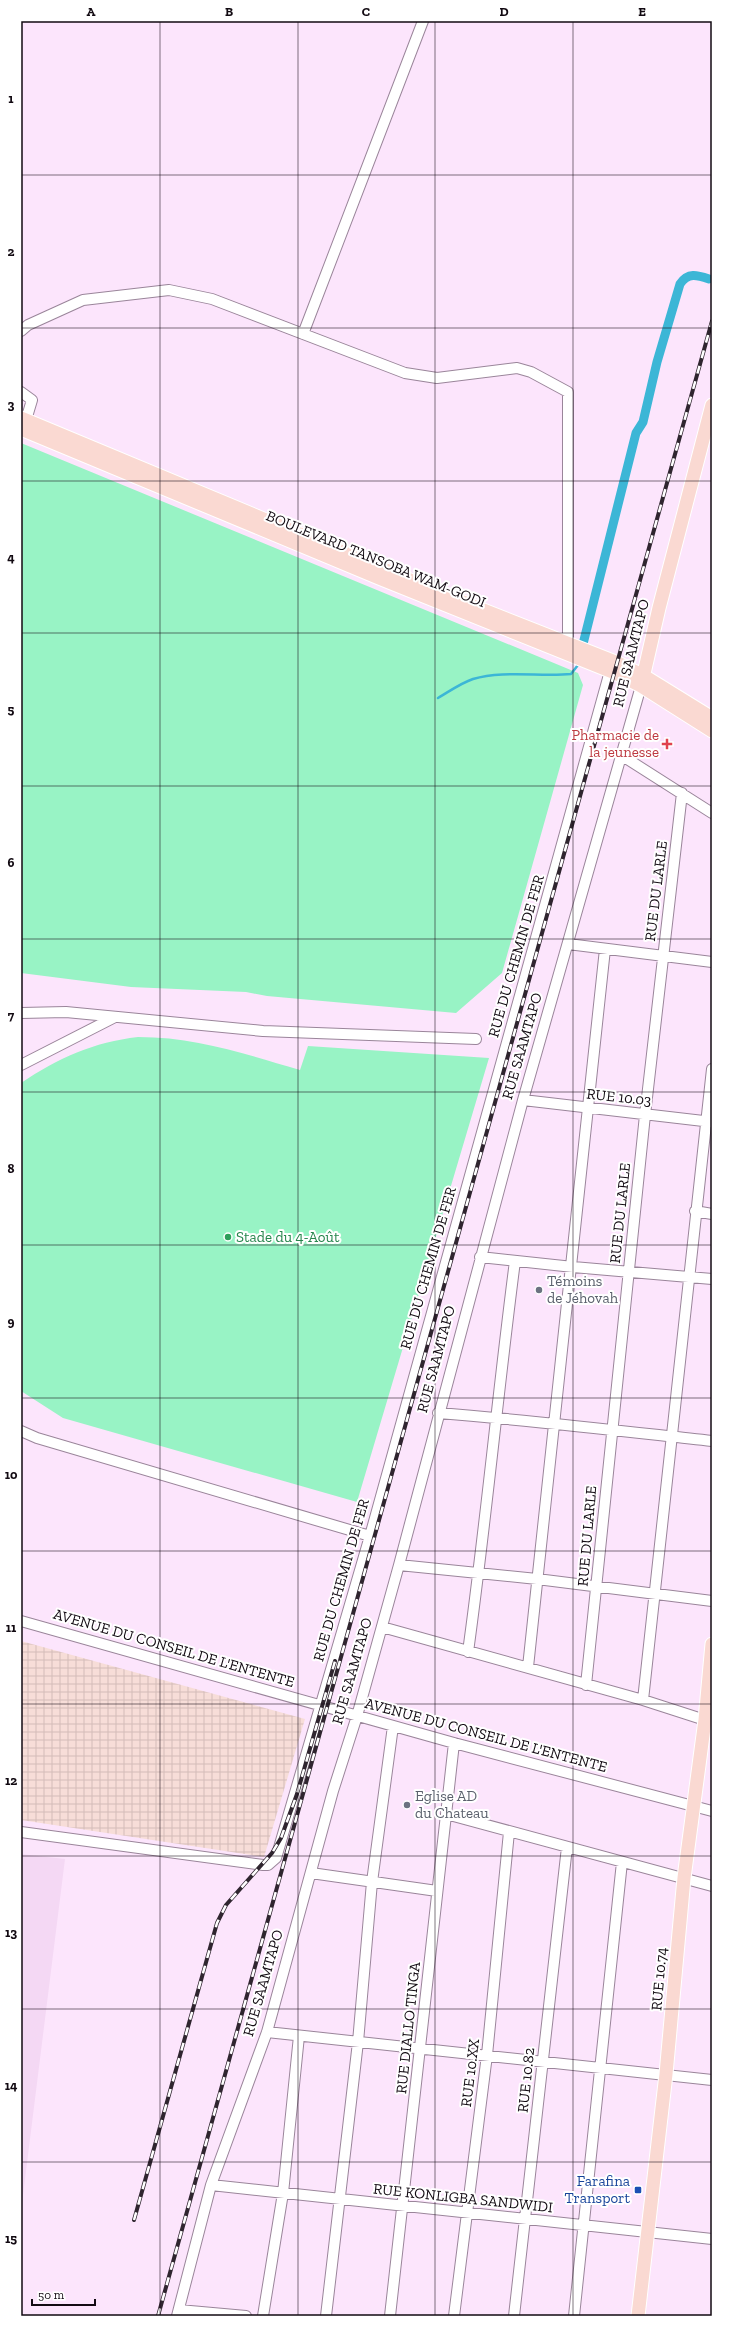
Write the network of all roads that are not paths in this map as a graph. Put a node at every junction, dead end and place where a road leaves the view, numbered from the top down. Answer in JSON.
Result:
{"nodes":[{"id":1,"x":423,"y":21,"type":"edge"},
{"id":2,"x":21,"y":331,"type":"edge"},
{"id":3,"x":303,"y":334,"type":"junction"},
{"id":4,"x":21,"y":392,"type":"edge"},
{"id":5,"x":712,"y":405,"type":"edge"},
{"id":6,"x":23,"y":422,"type":"edge"},
{"id":7,"x":568,"y":644,"type":"junction"},
{"id":8,"x":610,"y":671,"type":"junction"},
{"id":9,"x":642,"y":681,"type":"junction"},
{"id":10,"x":712,"y":718,"type":"edge"},
{"id":11,"x":712,"y":731,"type":"edge"},
{"id":12,"x":621,"y":755,"type":"junction"},
{"id":13,"x":682,"y":793,"type":"junction"},
{"id":14,"x":712,"y":813,"type":"edge"},
{"id":15,"x":568,"y":944,"type":"junction"},
{"id":16,"x":606,"y":949,"type":"junction"},
{"id":17,"x":664,"y":956,"type":"junction"},
{"id":18,"x":712,"y":962,"type":"edge"},
{"id":19,"x":21,"y":1013,"type":"edge"},
{"id":20,"x":115,"y":1017,"type":"junction"},
{"id":21,"x":476,"y":1039,"type":"dead end"},
{"id":22,"x":21,"y":1065,"type":"edge"},
{"id":23,"x":712,"y":1069,"type":"edge"},
{"id":24,"x":523,"y":1100,"type":"junction"},
{"id":25,"x":587,"y":1109,"type":"junction"},
{"id":26,"x":645,"y":1115,"type":"junction"},
{"id":27,"x":709,"y":1121,"type":"edge"},
{"id":28,"x":695,"y":1212,"type":"junction"},
{"id":29,"x":712,"y":1214,"type":"edge"},
{"id":30,"x":480,"y":1257,"type":"junction"},
{"id":31,"x":515,"y":1261,"type":"junction"},
{"id":32,"x":572,"y":1267,"type":"junction"},
{"id":33,"x":629,"y":1271,"type":"junction"},
{"id":34,"x":688,"y":1276,"type":"junction"},
{"id":35,"x":712,"y":1279,"type":"edge"},
{"id":36,"x":438,"y":1413,"type":"junction"},
{"id":37,"x":495,"y":1417,"type":"junction"},
{"id":38,"x":553,"y":1422,"type":"junction"},
{"id":39,"x":21,"y":1431,"type":"edge"},
{"id":40,"x":611,"y":1431,"type":"junction"},
{"id":41,"x":672,"y":1437,"type":"junction"},
{"id":42,"x":712,"y":1441,"type":"edge"},
{"id":43,"x":370,"y":1536,"type":"junction"},
{"id":44,"x":399,"y":1565,"type":"junction"},
{"id":45,"x":479,"y":1574,"type":"junction"},
{"id":46,"x":538,"y":1579,"type":"junction"},
{"id":47,"x":597,"y":1588,"type":"junction"},
{"id":48,"x":654,"y":1595,"type":"junction"},
{"id":49,"x":712,"y":1601,"type":"edge"},
{"id":50,"x":21,"y":1621,"type":"edge"},
{"id":51,"x":382,"y":1626,"type":"junction"},
{"id":52,"x":712,"y":1644,"type":"edge"},
{"id":53,"x":468,"y":1652,"type":"junction"},
{"id":54,"x":528,"y":1668,"type":"junction"},
{"id":55,"x":586,"y":1685,"type":"junction"},
{"id":56,"x":643,"y":1700,"type":"junction"},
{"id":57,"x":709,"y":1700,"type":"edge"},
{"id":58,"x":320,"y":1706,"type":"junction"},
{"id":59,"x":357,"y":1716,"type":"junction"},
{"id":60,"x":705,"y":1720,"type":"junction"},
{"id":61,"x":393,"y":1726,"type":"junction"},
{"id":62,"x":454,"y":1743,"type":"junction"},
{"id":63,"x":693,"y":1806,"type":"junction"},
{"id":64,"x":712,"y":1811,"type":"edge"},
{"id":65,"x":446,"y":1814,"type":"junction"},
{"id":66,"x":21,"y":1832,"type":"edge"},
{"id":67,"x":509,"y":1832,"type":"junction"},
{"id":68,"x":566,"y":1847,"type":"junction"},
{"id":69,"x":622,"y":1862,"type":"junction"},
{"id":70,"x":311,"y":1873,"type":"junction"},
{"id":71,"x":684,"y":1878,"type":"junction"},
{"id":72,"x":372,"y":1882,"type":"junction"},
{"id":73,"x":712,"y":1886,"type":"edge"},
{"id":74,"x":437,"y":1891,"type":"junction"},
{"id":75,"x":267,"y":2032,"type":"junction"},
{"id":76,"x":299,"y":2036,"type":"junction"},
{"id":77,"x":358,"y":2042,"type":"junction"},
{"id":78,"x":422,"y":2048,"type":"junction"},
{"id":79,"x":487,"y":2055,"type":"junction"},
{"id":80,"x":543,"y":2062,"type":"junction"},
{"id":81,"x":600,"y":2068,"type":"junction"},
{"id":82,"x":666,"y":2074,"type":"junction"},
{"id":83,"x":712,"y":2080,"type":"edge"},
{"id":84,"x":211,"y":2185,"type":"junction"},
{"id":85,"x":283,"y":2193,"type":"junction"},
{"id":86,"x":339,"y":2199,"type":"junction"},
{"id":87,"x":402,"y":2206,"type":"junction"},
{"id":88,"x":468,"y":2214,"type":"junction"},
{"id":89,"x":526,"y":2220,"type":"junction"},
{"id":90,"x":585,"y":2227,"type":"junction"},
{"id":91,"x":648,"y":2232,"type":"junction"},
{"id":92,"x":712,"y":2239,"type":"edge"},
{"id":93,"x":178,"y":2313,"type":"edge"},
{"id":94,"x":246,"y":2316,"type":"edge"},
{"id":95,"x":263,"y":2316,"type":"edge"},
{"id":96,"x":326,"y":2316,"type":"edge"},
{"id":97,"x":390,"y":2316,"type":"edge"},
{"id":98,"x":454,"y":2316,"type":"edge"},
{"id":99,"x":514,"y":2316,"type":"edge"},
{"id":100,"x":574,"y":2316,"type":"edge"},
{"id":101,"x":638,"y":2316,"type":"edge"}],
"edges":[{"from":1,"to":3,"type":"street"},
{"from":2,"to":3,"type":"street"},
{"from":3,"to":7,"type":"street"},
{"from":4,"to":6,"type":"street"},
{"from":5,"to":9,"type":"main road","name":"RUE SAAMTAPO"},
{"from":6,"to":7,"type":"main road","name":"BOULEVARD TANSOBA WAM-GODI"},
{"from":6,"to":8,"type":"main road","name":"BOULEVARD TANSOBA WAM-GODI"},
{"from":7,"to":9,"type":"main road","name":"BOULEVARD TANSOBA WAM-GODI"},
{"from":8,"to":9,"type":"main road","name":"BOULEVARD TANSOBA WAM-GODI"},
{"from":8,"to":43,"type":"street","name":"RUE DU CHEMIN DE FER"},
{"from":9,"to":10,"type":"main road","name":"BOULEVARD TANSOBA WAM-GODI"},
{"from":9,"to":11,"type":"main road","name":"BOULEVARD TANSOBA WAM-GODI"},
{"from":9,"to":12,"type":"street","name":"RUE SAAMTAPO"},
{"from":12,"to":13,"type":"street"},
{"from":12,"to":15,"type":"street","name":"RUE SAAMTAPO"},
{"from":13,"to":14,"type":"street"},
{"from":13,"to":17,"type":"street","name":"RUE DU LARLE"},
{"from":15,"to":16,"type":"street"},
{"from":15,"to":24,"type":"street","name":"RUE SAAMTAPO"},
{"from":16,"to":17,"type":"street"},
{"from":16,"to":25,"type":"street"},
{"from":17,"to":18,"type":"street"},
{"from":17,"to":26,"type":"street","name":"RUE DU LARLE"},
{"from":19,"to":20,"type":"street"},
{"from":20,"to":21,"type":"street"},
{"from":20,"to":22,"type":"street"},
{"from":23,"to":27,"type":"street"},
{"from":24,"to":25,"type":"street","name":"RUE 10.03"},
{"from":24,"to":30,"type":"street","name":"RUE SAAMTAPO"},
{"from":25,"to":26,"type":"street","name":"RUE 10.03"},
{"from":25,"to":32,"type":"street"},
{"from":26,"to":27,"type":"street","name":"RUE 10.03"},
{"from":26,"to":33,"type":"street","name":"RUE DU LARLE"},
{"from":27,"to":28,"type":"street"},
{"from":28,"to":29,"type":"street"},
{"from":28,"to":34,"type":"street"},
{"from":30,"to":31,"type":"street"},
{"from":30,"to":36,"type":"street","name":"RUE SAAMTAPO"},
{"from":31,"to":32,"type":"street"},
{"from":31,"to":37,"type":"street"},
{"from":32,"to":33,"type":"street"},
{"from":32,"to":38,"type":"street"},
{"from":33,"to":34,"type":"street"},
{"from":33,"to":40,"type":"street","name":"RUE DU LARLE"},
{"from":34,"to":35,"type":"street"},
{"from":34,"to":41,"type":"street"},
{"from":36,"to":37,"type":"street"},
{"from":36,"to":44,"type":"street","name":"RUE SAAMTAPO"},
{"from":37,"to":38,"type":"street"},
{"from":37,"to":45,"type":"street"},
{"from":38,"to":40,"type":"street"},
{"from":38,"to":46,"type":"street"},
{"from":39,"to":43,"type":"street"},
{"from":40,"to":41,"type":"street"},
{"from":40,"to":47,"type":"street","name":"RUE DU LARLE"},
{"from":41,"to":42,"type":"street"},
{"from":41,"to":48,"type":"street"},
{"from":43,"to":58,"type":"street","name":"RUE DU CHEMIN DE FER"},
{"from":44,"to":45,"type":"street"},
{"from":44,"to":51,"type":"street","name":"RUE SAAMTAPO"},
{"from":45,"to":46,"type":"street"},
{"from":45,"to":53,"type":"street"},
{"from":46,"to":47,"type":"street"},
{"from":46,"to":54,"type":"street"},
{"from":47,"to":48,"type":"street"},
{"from":47,"to":55,"type":"street","name":"RUE DU LARLE"},
{"from":48,"to":49,"type":"street"},
{"from":48,"to":56,"type":"street"},
{"from":50,"to":58,"type":"street","name":"AVENUE DU CONSEIL DE L'ENTENTE"},
{"from":51,"to":53,"type":"street"},
{"from":51,"to":59,"type":"street","name":"RUE SAAMTAPO"},
{"from":52,"to":57,"type":"main road","name":"RUE 10.74"},
{"from":53,"to":54,"type":"street"},
{"from":54,"to":55,"type":"street"},
{"from":55,"to":56,"type":"street"},
{"from":56,"to":60,"type":"street"},
{"from":57,"to":60,"type":"main road","name":"RUE 10.74"},
{"from":58,"to":59,"type":"street","name":"AVENUE DU CONSEIL DE L'ENTENTE"},
{"from":58,"to":66,"type":"street","name":"RUE DU CHEMIN DE FER"},
{"from":59,"to":61,"type":"street","name":"AVENUE DU CONSEIL DE L'ENTENTE"},
{"from":59,"to":70,"type":"street","name":"RUE SAAMTAPO"},
{"from":60,"to":63,"type":"main road","name":"RUE 10.74"},
{"from":61,"to":62,"type":"street","name":"AVENUE DU CONSEIL DE L'ENTENTE"},
{"from":61,"to":72,"type":"street"},
{"from":62,"to":63,"type":"street","name":"AVENUE DU CONSEIL DE L'ENTENTE"},
{"from":62,"to":65,"type":"street","name":"RUE DIALLO TINGA"},
{"from":63,"to":64,"type":"street","name":"AVENUE DU CONSEIL DE L'ENTENTE"},
{"from":63,"to":71,"type":"main road","name":"RUE 10.74"},
{"from":65,"to":67,"type":"street"},
{"from":65,"to":74,"type":"street","name":"RUE DIALLO TINGA"},
{"from":67,"to":68,"type":"street"},
{"from":67,"to":79,"type":"street","name":"RUE 10.XX"},
{"from":68,"to":69,"type":"street"},
{"from":68,"to":80,"type":"street","name":"RUE 10.82"},
{"from":69,"to":71,"type":"street"},
{"from":69,"to":81,"type":"street"},
{"from":70,"to":72,"type":"street"},
{"from":70,"to":75,"type":"street","name":"RUE SAAMTAPO"},
{"from":71,"to":73,"type":"street"},
{"from":71,"to":82,"type":"main road","name":"RUE 10.74"},
{"from":72,"to":74,"type":"street"},
{"from":72,"to":77,"type":"street"},
{"from":74,"to":78,"type":"street","name":"RUE DIALLO TINGA"},
{"from":75,"to":76,"type":"street"},
{"from":75,"to":84,"type":"street","name":"RUE SAAMTAPO"},
{"from":76,"to":77,"type":"street"},
{"from":76,"to":85,"type":"street"},
{"from":77,"to":78,"type":"street"},
{"from":77,"to":86,"type":"street"},
{"from":78,"to":79,"type":"street"},
{"from":78,"to":87,"type":"street","name":"RUE DIALLO TINGA"},
{"from":79,"to":80,"type":"street"},
{"from":79,"to":88,"type":"street","name":"RUE 10.XX"},
{"from":80,"to":81,"type":"street"},
{"from":80,"to":89,"type":"street","name":"RUE 10.82"},
{"from":81,"to":82,"type":"street"},
{"from":81,"to":90,"type":"street"},
{"from":82,"to":83,"type":"street"},
{"from":82,"to":91,"type":"main road","name":"RUE 10.74"},
{"from":84,"to":85,"type":"street","name":"RUE KONLIGBA SANDWIDI"},
{"from":84,"to":93,"type":"street","name":"RUE SAAMTAPO"},
{"from":85,"to":86,"type":"street","name":"RUE KONLIGBA SANDWIDI"},
{"from":85,"to":95,"type":"street"},
{"from":86,"to":87,"type":"street","name":"RUE KONLIGBA SANDWIDI"},
{"from":86,"to":96,"type":"street"},
{"from":87,"to":88,"type":"street","name":"RUE KONLIGBA SANDWIDI"},
{"from":87,"to":97,"type":"street","name":"RUE DIALLO TINGA"},
{"from":88,"to":89,"type":"street","name":"RUE KONLIGBA SANDWIDI"},
{"from":88,"to":98,"type":"street","name":"RUE 10.XX"},
{"from":89,"to":90,"type":"street","name":"RUE KONLIGBA SANDWIDI"},
{"from":89,"to":99,"type":"street","name":"RUE 10.82"},
{"from":90,"to":91,"type":"street","name":"RUE KONLIGBA SANDWIDI"},
{"from":90,"to":100,"type":"street"},
{"from":91,"to":92,"type":"street","name":"RUE KONLIGBA SANDWIDI"},
{"from":91,"to":101,"type":"main road","name":"RUE 10.74"},
{"from":93,"to":94,"type":"street"}]}
